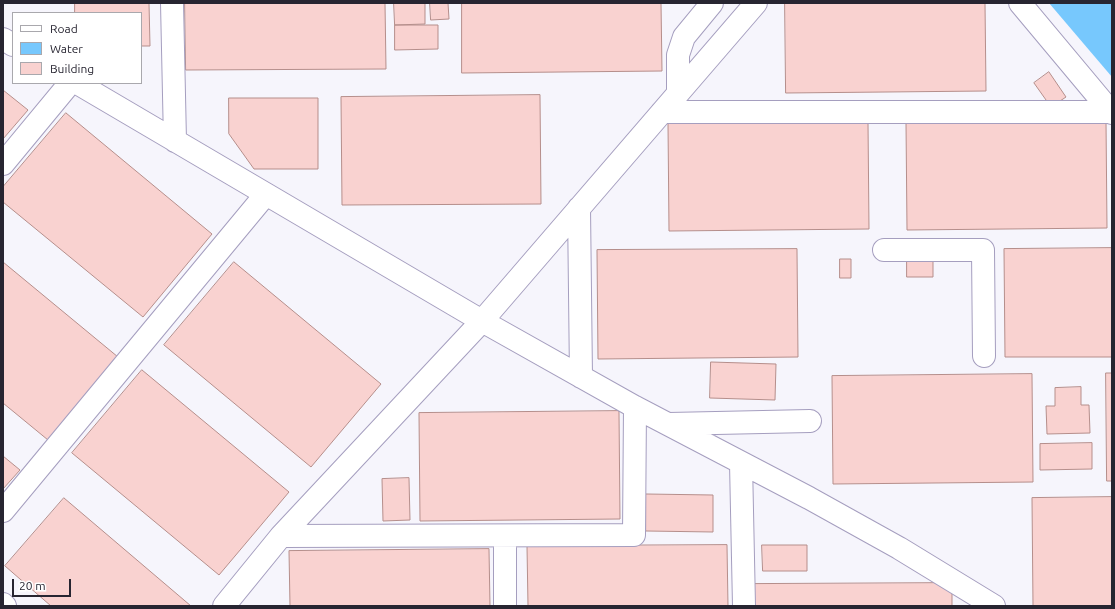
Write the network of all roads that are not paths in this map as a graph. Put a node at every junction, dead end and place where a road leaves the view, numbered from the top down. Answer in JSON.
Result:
{"nodes":[{"id":1,"x":172,"y":3,"type":"edge"},
{"id":2,"x":712,"y":3,"type":"edge"},
{"id":3,"x":756,"y":3,"type":"edge"},
{"id":4,"x":1020,"y":3,"type":"edge"},
{"id":5,"x":3,"y":39,"type":"edge"},
{"id":6,"x":12,"y":44,"type":"edge"},
{"id":7,"x":69,"y":84,"type":"edge"},
{"id":8,"x":79,"y":84,"type":"edge"},
{"id":9,"x":678,"y":93,"type":"junction"},
{"id":10,"x":662,"y":112,"type":"junction"},
{"id":11,"x":1112,"y":112,"type":"edge"},
{"id":12,"x":175,"y":141,"type":"junction"},
{"id":13,"x":3,"y":164,"type":"edge"},
{"id":14,"x":266,"y":194,"type":"junction"},
{"id":15,"x":578,"y":208,"type":"junction"},
{"id":16,"x":884,"y":250,"type":"dead end"},
{"id":17,"x":482,"y":321,"type":"junction"},
{"id":18,"x":984,"y":356,"type":"dead end"},
{"id":19,"x":581,"y":377,"type":"junction"},
{"id":20,"x":635,"y":407,"type":"junction"},
{"id":21,"x":810,"y":421,"type":"dead end"},
{"id":22,"x":667,"y":424,"type":"junction"},
{"id":23,"x":741,"y":463,"type":"junction"},
{"id":24,"x":3,"y":511,"type":"edge"},
{"id":25,"x":281,"y":536,"type":"junction"},
{"id":26,"x":505,"y":536,"type":"junction"},
{"id":27,"x":224,"y":606,"type":"edge"},
{"id":28,"x":505,"y":606,"type":"edge"},
{"id":29,"x":744,"y":606,"type":"edge"},
{"id":30,"x":994,"y":606,"type":"edge"}],
"edges":[{"from":1,"to":12,"type":"lane"},
{"from":2,"to":9,"type":"lane"},
{"from":3,"to":9,"type":"lane"},
{"from":4,"to":11,"type":"lane"},
{"from":5,"to":6,"type":"lane"},
{"from":7,"to":13,"type":"lane"},
{"from":8,"to":12,"type":"lane"},
{"from":9,"to":10,"type":"lane"},
{"from":10,"to":11,"type":"lane"},
{"from":10,"to":15,"type":"lane"},
{"from":12,"to":14,"type":"lane"},
{"from":14,"to":17,"type":"lane"},
{"from":14,"to":24,"type":"lane"},
{"from":15,"to":17,"type":"lane"},
{"from":15,"to":19,"type":"lane"},
{"from":16,"to":18,"type":"lane"},
{"from":17,"to":19,"type":"lane"},
{"from":17,"to":25,"type":"lane"},
{"from":19,"to":20,"type":"lane"},
{"from":20,"to":22,"type":"lane"},
{"from":20,"to":26,"type":"lane"},
{"from":21,"to":22,"type":"lane"},
{"from":22,"to":23,"type":"lane"},
{"from":23,"to":29,"type":"lane"},
{"from":23,"to":30,"type":"lane"},
{"from":25,"to":26,"type":"lane"},
{"from":25,"to":27,"type":"lane"},
{"from":26,"to":28,"type":"lane"}]}
